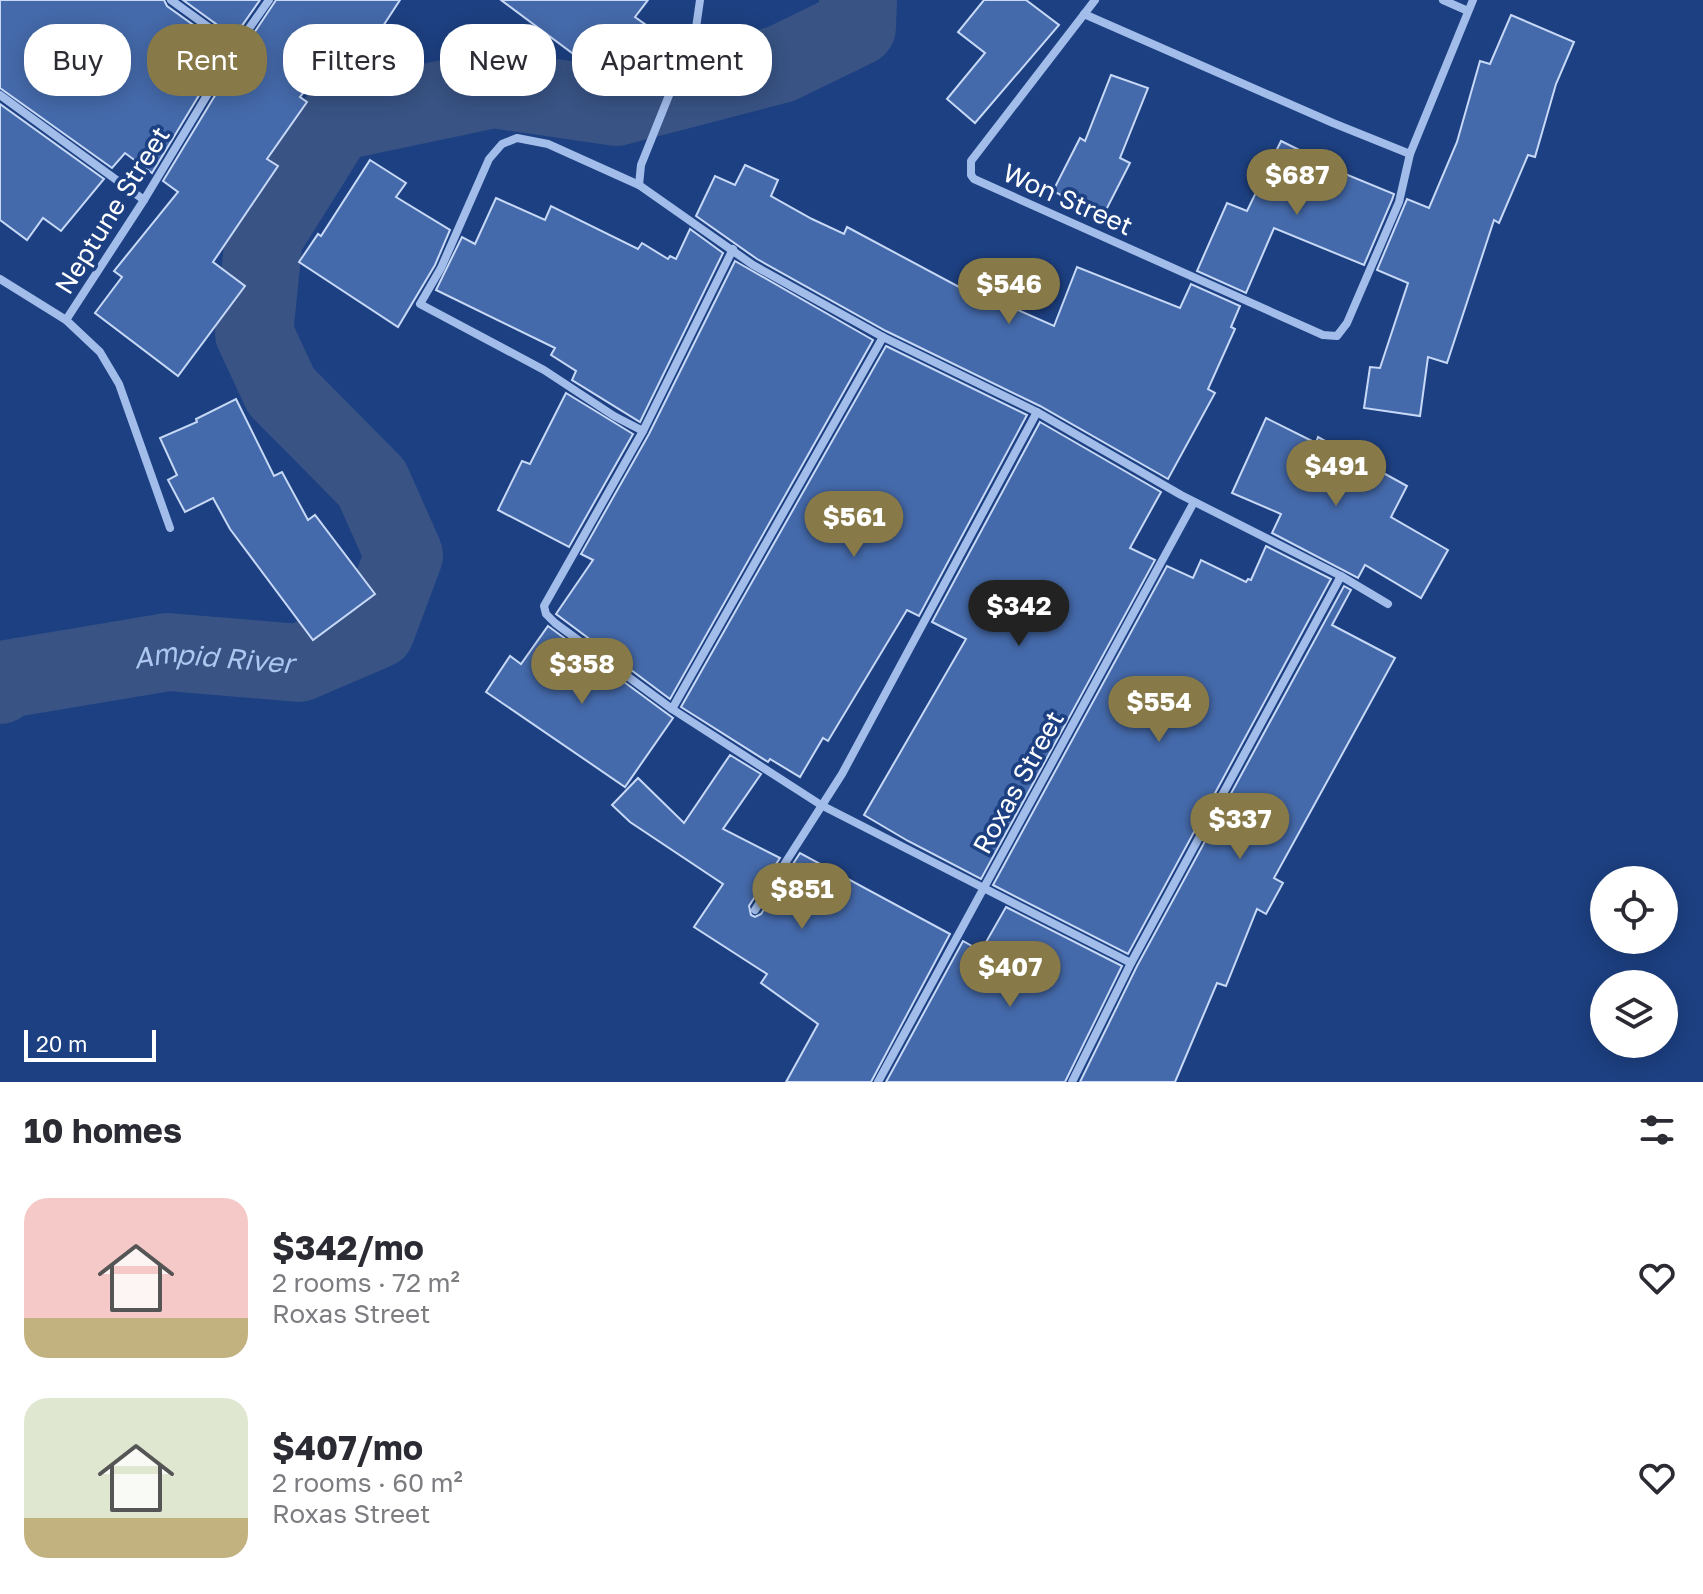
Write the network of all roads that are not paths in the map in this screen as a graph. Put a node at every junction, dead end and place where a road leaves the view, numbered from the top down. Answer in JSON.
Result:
{"nodes":[{"id":1,"x":171,"y":0,"type":"edge"},
{"id":2,"x":269,"y":0,"type":"edge"},
{"id":3,"x":700,"y":0,"type":"edge"},
{"id":4,"x":1095,"y":0,"type":"edge"},
{"id":5,"x":1443,"y":0,"type":"edge"},
{"id":6,"x":1473,"y":0,"type":"edge"},
{"id":7,"x":1468,"y":11,"type":"junction"},
{"id":8,"x":1084,"y":14,"type":"junction"},
{"id":9,"x":204,"y":24,"type":"edge"},
{"id":10,"x":252,"y":24,"type":"edge"},
{"id":11,"x":0,"y":95,"type":"edge"},
{"id":12,"x":207,"y":96,"type":"edge"},
{"id":13,"x":1410,"y":154,"type":"junction"},
{"id":14,"x":639,"y":185,"type":"junction"},
{"id":15,"x":144,"y":200,"type":"junction"},
{"id":16,"x":733,"y":249,"type":"junction"},
{"id":17,"x":0,"y":279,"type":"edge"},
{"id":18,"x":66,"y":320,"type":"junction"},
{"id":19,"x":883,"y":337,"type":"junction"},
{"id":20,"x":1037,"y":412,"type":"junction"},
{"id":21,"x":643,"y":431,"type":"junction"},
{"id":22,"x":1194,"y":502,"type":"junction"},
{"id":23,"x":170,"y":528,"type":"dead end"},
{"id":24,"x":1341,"y":576,"type":"junction"},
{"id":25,"x":1388,"y":604,"type":"dead end"},
{"id":26,"x":672,"y":709,"type":"junction"},
{"id":27,"x":821,"y":805,"type":"junction"},
{"id":28,"x":982,"y":889,"type":"junction"},
{"id":29,"x":755,"y":910,"type":"dead end"},
{"id":30,"x":1131,"y":963,"type":"junction"},
{"id":31,"x":878,"y":1082,"type":"edge"},
{"id":32,"x":1072,"y":1082,"type":"edge"}],
"edges":[{"from":1,"to":9,"type":"street"},
{"from":2,"to":10,"type":"street","name":"Neptune Street"},
{"from":3,"to":14,"type":"street"},
{"from":4,"to":8,"type":"street","name":"Won Street"},
{"from":5,"to":7,"type":"street"},
{"from":6,"to":7,"type":"street"},
{"from":7,"to":13,"type":"street"},
{"from":8,"to":13,"type":"street"},
{"from":8,"to":13,"type":"street","name":"Won Street"},
{"from":11,"to":15,"type":"street"},
{"from":12,"to":15,"type":"street","name":"Neptune Street"},
{"from":14,"to":16,"type":"street"},
{"from":14,"to":21,"type":"street"},
{"from":15,"to":18,"type":"street","name":"Neptune Street"},
{"from":16,"to":19,"type":"street"},
{"from":16,"to":21,"type":"street"},
{"from":17,"to":18,"type":"street"},
{"from":18,"to":23,"type":"street"},
{"from":19,"to":20,"type":"street"},
{"from":19,"to":26,"type":"street"},
{"from":20,"to":22,"type":"street"},
{"from":20,"to":27,"type":"street"},
{"from":21,"to":26,"type":"street"},
{"from":22,"to":24,"type":"street"},
{"from":22,"to":28,"type":"street","name":"Roxas Street"},
{"from":24,"to":25,"type":"street"},
{"from":24,"to":30,"type":"street"},
{"from":26,"to":27,"type":"street"},
{"from":27,"to":28,"type":"street"},
{"from":27,"to":29,"type":"street"},
{"from":28,"to":30,"type":"street"},
{"from":28,"to":31,"type":"street","name":"Roxas Street"},
{"from":30,"to":32,"type":"street"}]}
